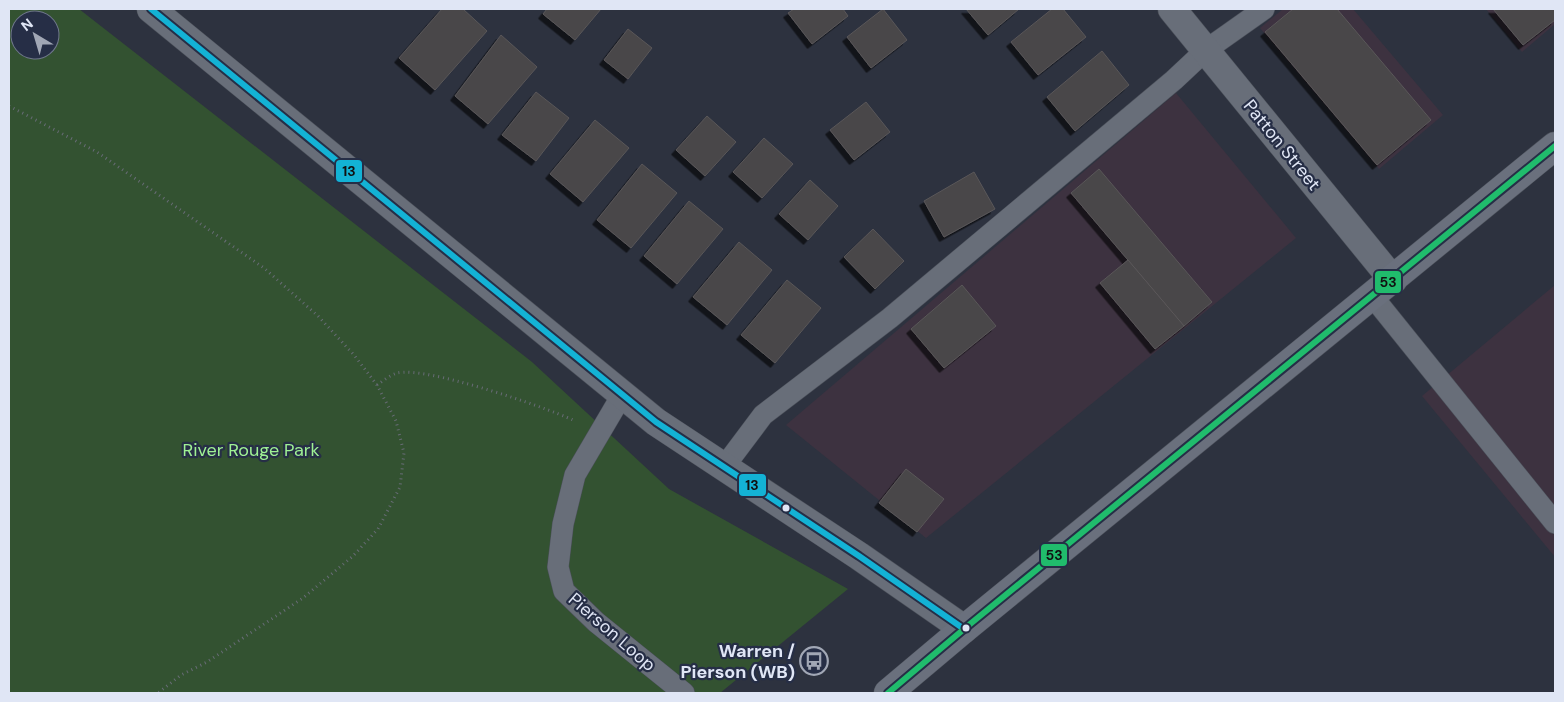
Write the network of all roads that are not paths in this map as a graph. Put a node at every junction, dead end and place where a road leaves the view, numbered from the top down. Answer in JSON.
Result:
{"nodes":[{"id":1,"x":151,"y":9,"type":"edge"},
{"id":2,"x":1172,"y":9,"type":"edge"},
{"id":3,"x":1264,"y":9,"type":"edge"},
{"id":4,"x":1206,"y":50,"type":"junction"},
{"id":5,"x":1555,"y":146,"type":"edge"},
{"id":6,"x":1383,"y":288,"type":"junction"},
{"id":7,"x":622,"y":395,"type":"junction"},
{"id":8,"x":724,"y":467,"type":"junction"},
{"id":9,"x":1555,"y":523,"type":"edge"},
{"id":10,"x":964,"y":629,"type":"junction"},
{"id":11,"x":684,"y":693,"type":"edge"},
{"id":12,"x":888,"y":693,"type":"edge"}],
"edges":[{"from":1,"to":7,"type":"street"},
{"from":2,"to":4,"type":"street","name":"Patton Street"},
{"from":3,"to":4,"type":"lane"},
{"from":4,"to":6,"type":"street","name":"Patton Street"},
{"from":4,"to":8,"type":"lane"},
{"from":5,"to":6,"type":"main road"},
{"from":6,"to":9,"type":"lane"},
{"from":6,"to":10,"type":"main road"},
{"from":7,"to":8,"type":"street"},
{"from":7,"to":11,"type":"lane","name":"Pierson Loop"},
{"from":8,"to":10,"type":"street"},
{"from":10,"to":12,"type":"main road"}]}
